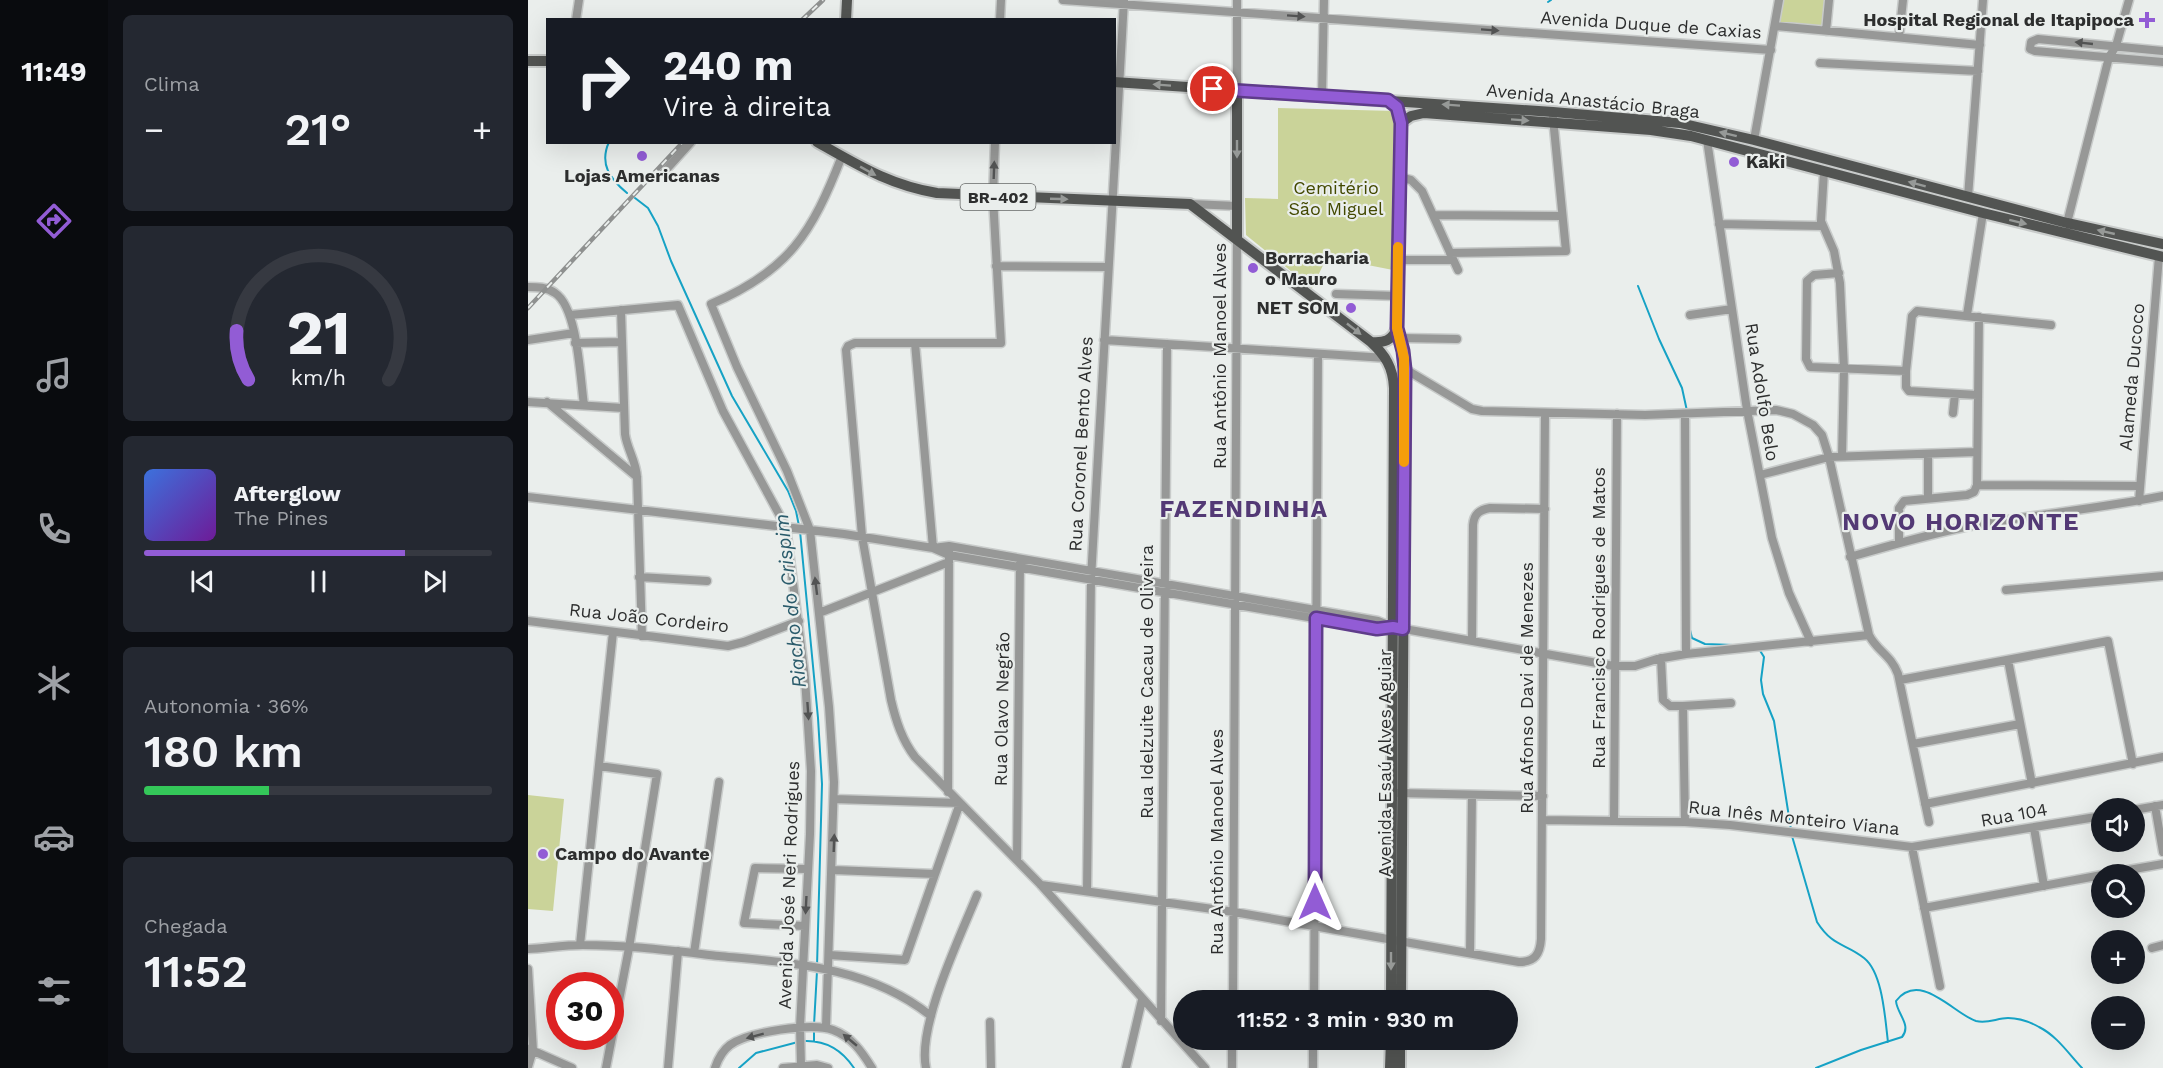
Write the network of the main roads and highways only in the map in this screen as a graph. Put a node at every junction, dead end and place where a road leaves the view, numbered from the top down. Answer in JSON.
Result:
{"nodes":[{"id":1,"x":847,"y":0,"type":"edge"},
{"id":2,"x":846,"y":18,"type":"edge"},
{"id":3,"x":528,"y":61,"type":"edge"},
{"id":4,"x":546,"y":61,"type":"edge"},
{"id":5,"x":1117,"y":82,"type":"edge"},
{"id":6,"x":1237,"y":90,"type":"junction"},
{"id":7,"x":1388,"y":100,"type":"junction"},
{"id":8,"x":1553,"y":117,"type":"junction"},
{"id":9,"x":1401,"y":123,"type":"junction"},
{"id":10,"x":1638,"y":124,"type":"junction"},
{"id":11,"x":821,"y":144,"type":"edge"},
{"id":12,"x":1237,"y":239,"type":"junction"},
{"id":13,"x":2163,"y":244,"type":"edge"},
{"id":14,"x":2161,"y":256,"type":"edge"},
{"id":15,"x":1399,"y":333,"type":"junction"},
{"id":16,"x":1371,"y":342,"type":"junction"},
{"id":17,"x":1386,"y":358,"type":"junction"},
{"id":18,"x":1405,"y":369,"type":"junction"},
{"id":19,"x":1398,"y":499,"type":"junction"},
{"id":20,"x":1396,"y":940,"type":"junction"},
{"id":21,"x":1392,"y":990,"type":"edge"},
{"id":22,"x":1400,"y":990,"type":"edge"},
{"id":23,"x":1390,"y":1050,"type":"edge"},
{"id":24,"x":1400,"y":1050,"type":"edge"},
{"id":25,"x":1390,"y":1068,"type":"edge"},
{"id":26,"x":1400,"y":1068,"type":"edge"}],
"edges":[{"from":1,"to":2,"type":"main road"},
{"from":3,"to":4,"type":"main road"},
{"from":6,"to":5,"type":"main road","name":"Avenida Anastácio Braga","one_way":true},
{"from":6,"to":7,"type":"main road","name":"Avenida Anastácio Braga"},
{"from":6,"to":12,"type":"main road","name":"Rua Antônio Manoel Alves","one_way":true},
{"from":8,"to":7,"type":"main road","name":"Avenida Anastácio Braga","one_way":true},
{"from":7,"to":9,"type":"main road"},
{"from":9,"to":8,"type":"main road","name":"Avenida Anastácio Braga","one_way":true},
{"from":8,"to":10,"type":"main road","name":"Avenida Anastácio Braga"},
{"from":9,"to":15,"type":"main road","name":"Avenida Esaú Alves Aguiar"},
{"from":13,"to":10,"type":"main road","name":"Avenida Anastácio Braga","one_way":true},
{"from":10,"to":14,"type":"main road","name":"Avenida Anastácio Braga","one_way":true},
{"from":11,"to":12,"type":"main road","name":"Avenida Esaú Alves Aguiar","number":"BR-402","one_way":true},
{"from":12,"to":16,"type":"main road","name":"Avenida Esaú Alves Aguiar","one_way":true},
{"from":15,"to":16,"type":"main road"},
{"from":15,"to":18,"type":"main road","name":"Avenida Esaú Alves Aguiar"},
{"from":16,"to":17,"type":"main road","name":"Avenida Esaú Alves Aguiar"},
{"from":17,"to":18,"type":"main road"},
{"from":17,"to":19,"type":"main road","name":"Avenida Esaú Alves Aguiar"},
{"from":18,"to":19,"type":"main road","name":"Avenida Esaú Alves Aguiar"},
{"from":19,"to":20,"type":"main road","name":"Avenida Esaú Alves Aguiar"},
{"from":20,"to":21,"type":"main road","name":"Avenida Esaú Alves Aguiar","one_way":true},
{"from":20,"to":22,"type":"main road","name":"Avenida Esaú Alves Aguiar"},
{"from":23,"to":25,"type":"main road"},
{"from":24,"to":26,"type":"main road"}]}
